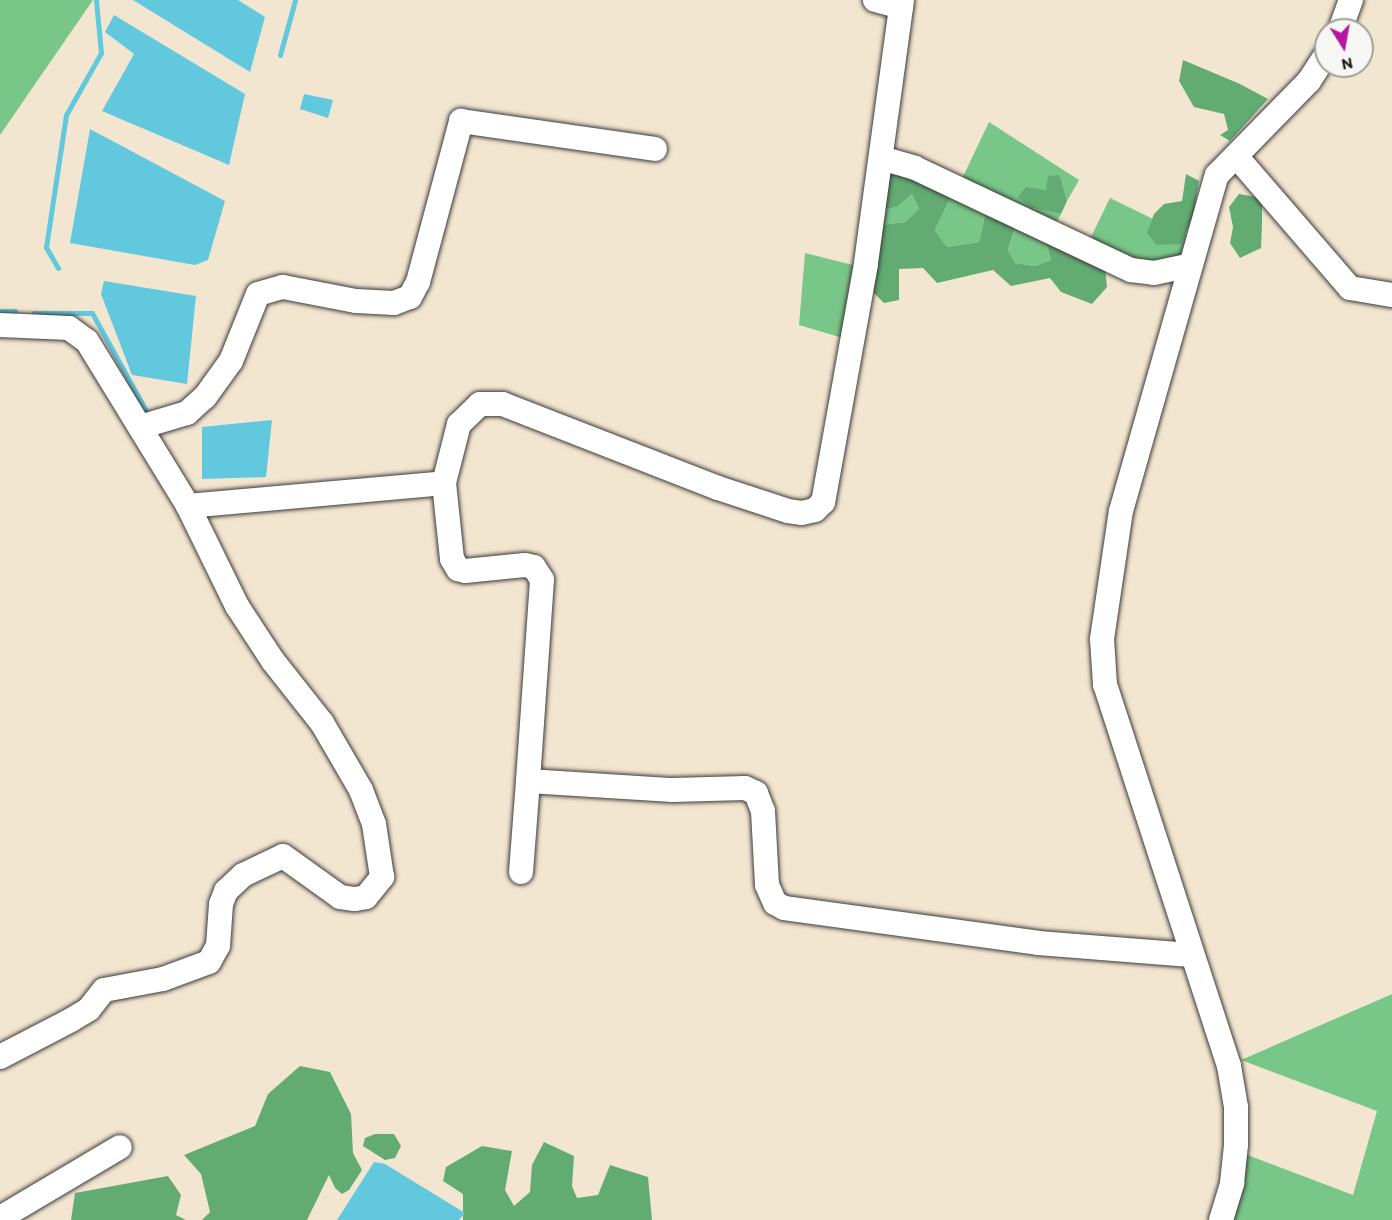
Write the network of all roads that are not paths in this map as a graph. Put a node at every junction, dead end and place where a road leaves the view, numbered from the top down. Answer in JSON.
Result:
{"nodes":[{"id":1,"x":874,"y":0,"type":"edge"},
{"id":2,"x":1351,"y":0,"type":"edge"},
{"id":3,"x":901,"y":4,"type":"edge"},
{"id":4,"x":1344,"y":18,"type":"edge"},
{"id":5,"x":1314,"y":73,"type":"edge"},
{"id":6,"x":655,"y":149,"type":"dead end"},
{"id":7,"x":1236,"y":156,"type":"junction"},
{"id":8,"x":881,"y":158,"type":"junction"},
{"id":9,"x":1188,"y":266,"type":"junction"},
{"id":10,"x":1392,"y":295,"type":"edge"},
{"id":11,"x":0,"y":325,"type":"edge"},
{"id":12,"x":140,"y":427,"type":"junction"},
{"id":13,"x":444,"y":483,"type":"junction"},
{"id":14,"x":188,"y":506,"type":"junction"},
{"id":15,"x":528,"y":782,"type":"junction"},
{"id":16,"x":521,"y":872,"type":"dead end"},
{"id":17,"x":1191,"y":955,"type":"junction"},
{"id":18,"x":0,"y":1056,"type":"edge"},
{"id":19,"x":120,"y":1147,"type":"dead end"},
{"id":20,"x":0,"y":1218,"type":"edge"},
{"id":21,"x":1221,"y":1220,"type":"edge"}],
"edges":[{"from":1,"to":3,"type":"street"},
{"from":2,"to":4,"type":"street"},
{"from":3,"to":8,"type":"street"},
{"from":5,"to":7,"type":"street"},
{"from":6,"to":12,"type":"street"},
{"from":7,"to":9,"type":"street"},
{"from":7,"to":10,"type":"street"},
{"from":8,"to":9,"type":"street"},
{"from":8,"to":13,"type":"street"},
{"from":9,"to":17,"type":"street"},
{"from":11,"to":12,"type":"street"},
{"from":12,"to":14,"type":"street"},
{"from":13,"to":14,"type":"street"},
{"from":13,"to":15,"type":"street"},
{"from":14,"to":18,"type":"street"},
{"from":15,"to":16,"type":"street"},
{"from":15,"to":17,"type":"street"},
{"from":17,"to":21,"type":"street"},
{"from":19,"to":20,"type":"street"}]}
